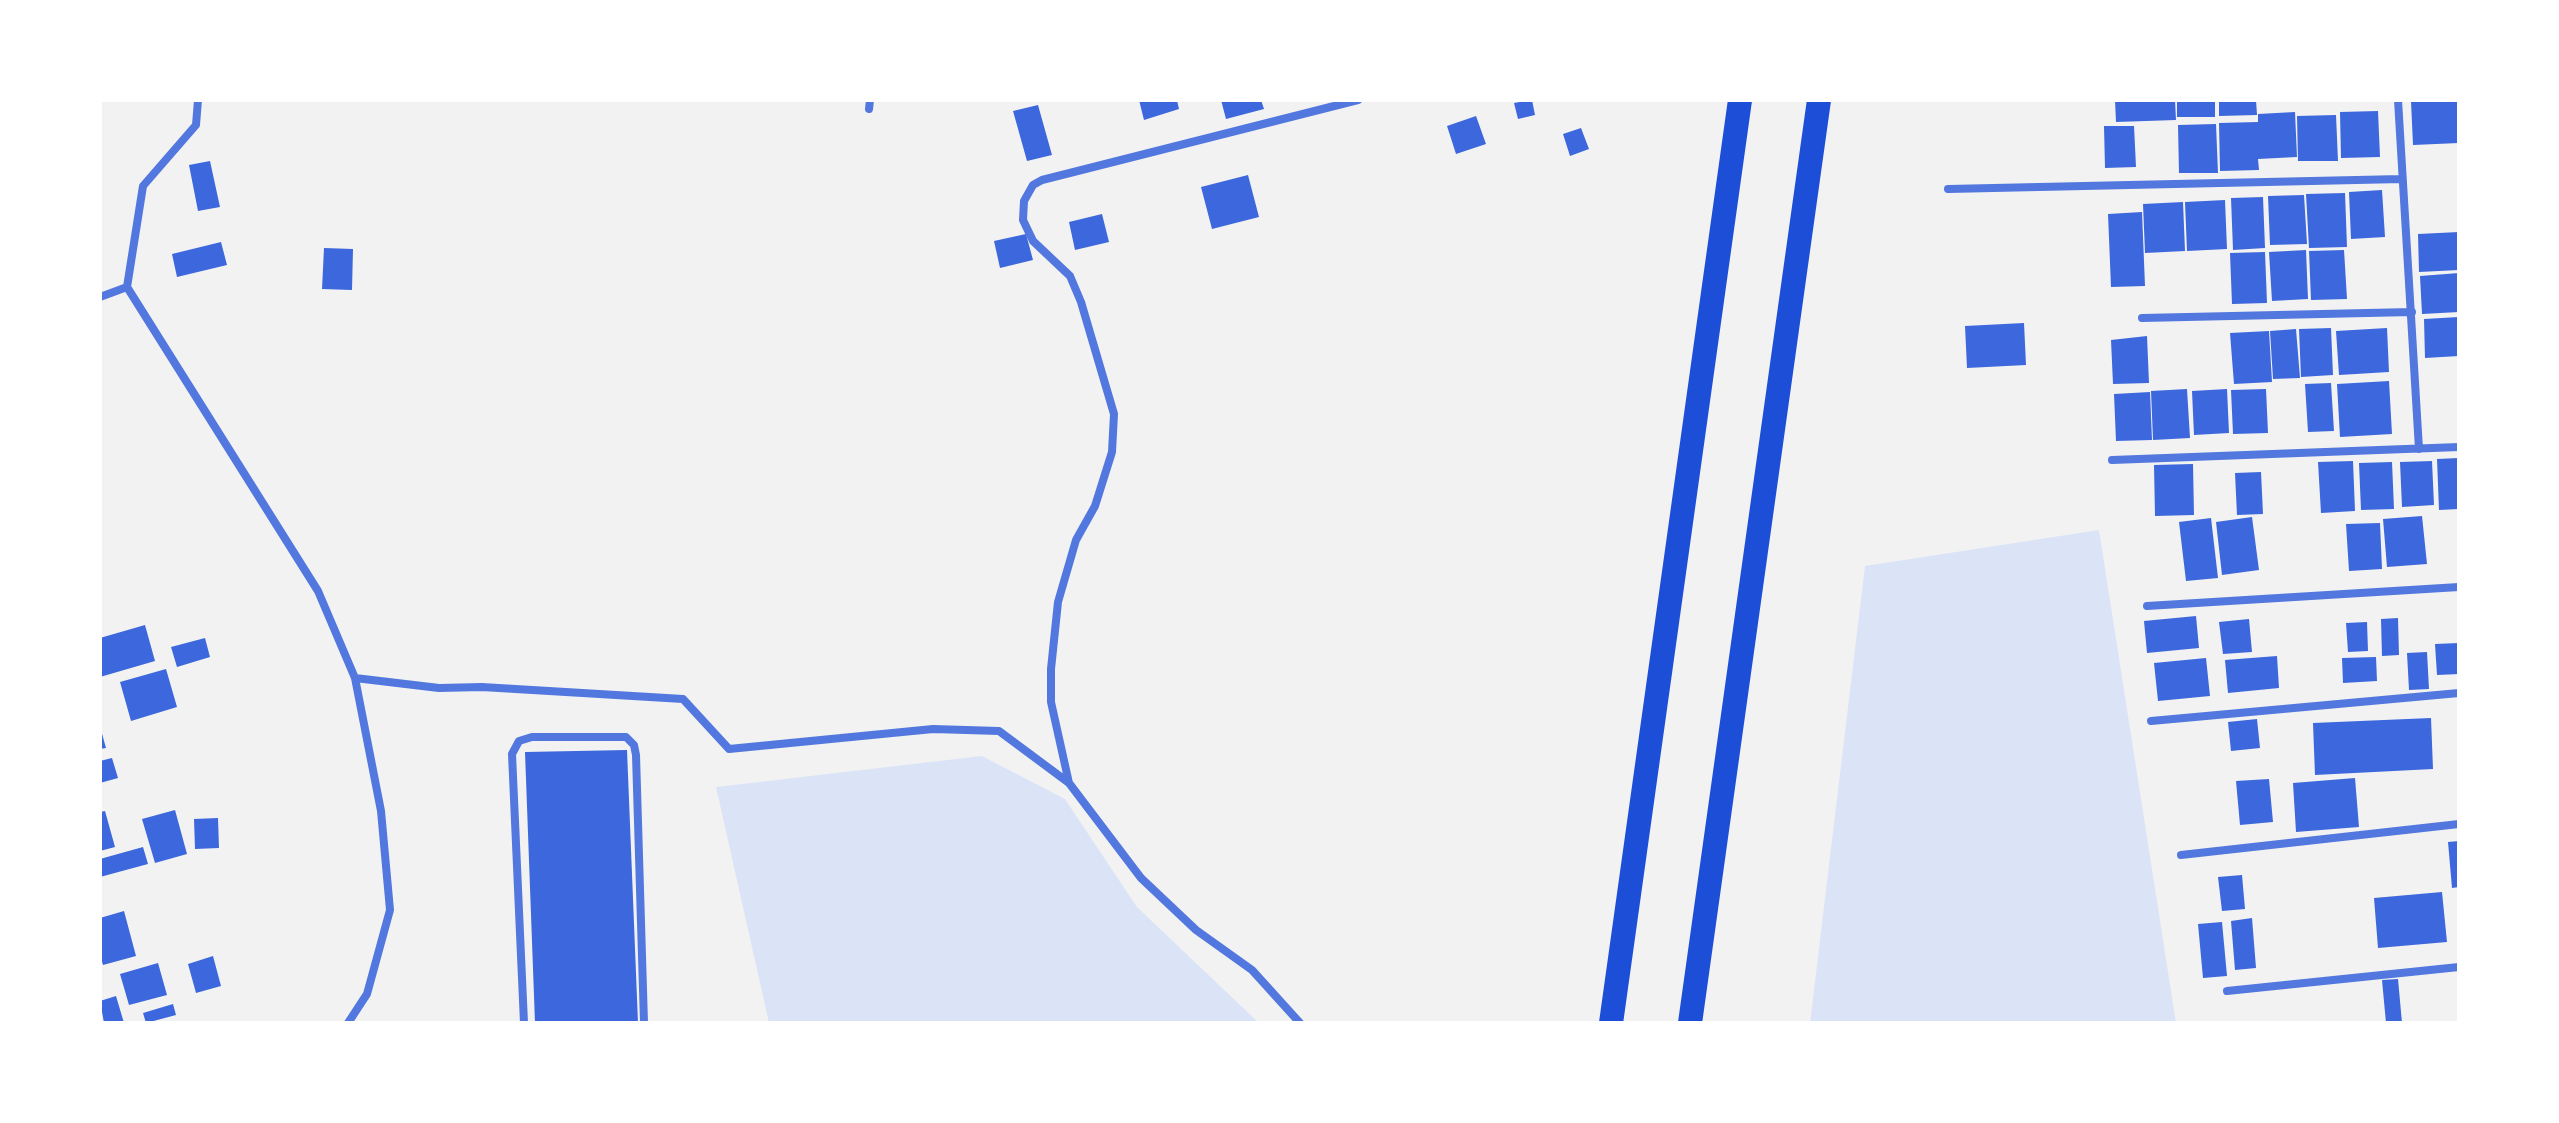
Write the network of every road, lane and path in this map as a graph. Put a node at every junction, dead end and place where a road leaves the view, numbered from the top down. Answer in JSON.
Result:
{"nodes":[{"id":1,"x":198,"y":100,"type":"edge"},
{"id":2,"x":1358,"y":100,"type":"edge"},
{"id":3,"x":1740,"y":100,"type":"edge"},
{"id":4,"x":1819,"y":100,"type":"edge"},
{"id":5,"x":2398,"y":100,"type":"edge"},
{"id":6,"x":2402,"y":179,"type":"junction"},
{"id":7,"x":1948,"y":189,"type":"dead end"},
{"id":8,"x":127,"y":287,"type":"junction"},
{"id":9,"x":100,"y":297,"type":"edge"},
{"id":10,"x":2412,"y":312,"type":"junction"},
{"id":11,"x":2142,"y":318,"type":"dead end"},
{"id":12,"x":2459,"y":447,"type":"edge"},
{"id":13,"x":2419,"y":449,"type":"junction"},
{"id":14,"x":2112,"y":460,"type":"dead end"},
{"id":15,"x":2459,"y":587,"type":"edge"},
{"id":16,"x":2147,"y":606,"type":"dead end"},
{"id":17,"x":355,"y":678,"type":"junction"},
{"id":18,"x":2459,"y":693,"type":"edge"},
{"id":19,"x":2151,"y":721,"type":"dead end"},
{"id":20,"x":1069,"y":783,"type":"junction"},
{"id":21,"x":2459,"y":824,"type":"edge"},
{"id":22,"x":2181,"y":855,"type":"dead end"},
{"id":23,"x":2459,"y":967,"type":"edge"},
{"id":24,"x":2227,"y":991,"type":"dead end"},
{"id":25,"x":348,"y":1023,"type":"edge"},
{"id":26,"x":524,"y":1023,"type":"edge"},
{"id":27,"x":644,"y":1023,"type":"edge"},
{"id":28,"x":1300,"y":1023,"type":"edge"},
{"id":29,"x":1611,"y":1023,"type":"edge"},
{"id":30,"x":1690,"y":1023,"type":"edge"}],
"edges":[{"from":1,"to":8,"type":"street"},
{"from":2,"to":20,"type":"street"},
{"from":3,"to":29,"type":"highway"},
{"from":4,"to":30,"type":"highway"},
{"from":5,"to":6,"type":"street"},
{"from":6,"to":7,"type":"street"},
{"from":6,"to":10,"type":"street"},
{"from":8,"to":9,"type":"street"},
{"from":8,"to":17,"type":"street"},
{"from":10,"to":11,"type":"street"},
{"from":10,"to":13,"type":"street"},
{"from":12,"to":13,"type":"street"},
{"from":13,"to":14,"type":"street"},
{"from":15,"to":16,"type":"street"},
{"from":17,"to":20,"type":"street"},
{"from":17,"to":25,"type":"street"},
{"from":18,"to":19,"type":"street"},
{"from":20,"to":28,"type":"street"},
{"from":21,"to":22,"type":"street"},
{"from":23,"to":24,"type":"street"},
{"from":26,"to":27,"type":"street"}]}
